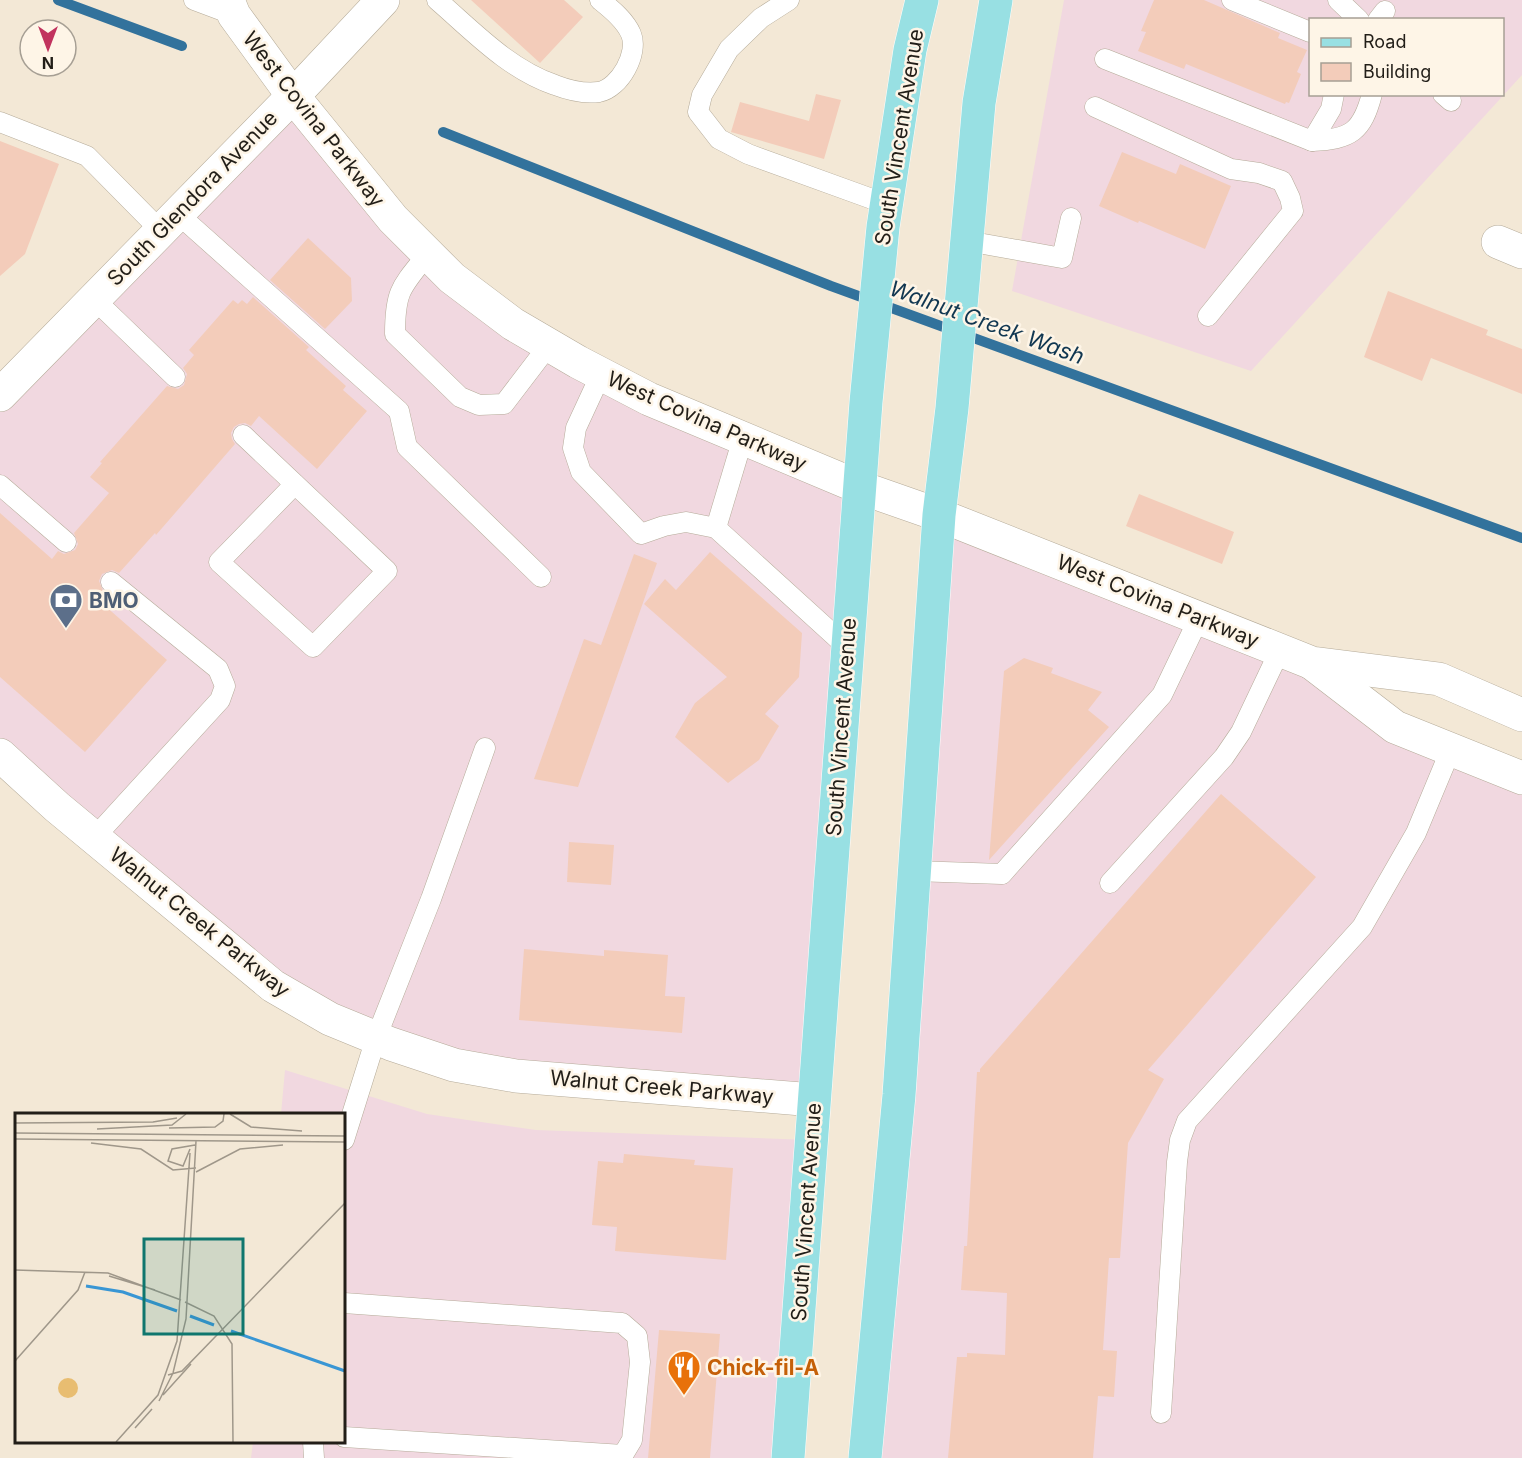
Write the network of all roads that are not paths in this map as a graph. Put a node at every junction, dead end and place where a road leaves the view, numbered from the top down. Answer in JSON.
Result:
{"nodes":[{"id":1,"x":194,"y":0,"type":"edge"},
{"id":2,"x":383,"y":0,"type":"edge"},
{"id":3,"x":437,"y":0,"type":"edge"},
{"id":4,"x":600,"y":0,"type":"edge"},
{"id":5,"x":789,"y":0,"type":"edge"},
{"id":6,"x":922,"y":0,"type":"edge"},
{"id":7,"x":996,"y":0,"type":"edge"},
{"id":8,"x":1232,"y":0,"type":"edge"},
{"id":9,"x":1338,"y":0,"type":"edge"},
{"id":10,"x":231,"y":8,"type":"edge"},
{"id":11,"x":1357,"y":18,"type":"edge"},
{"id":12,"x":1309,"y":31,"type":"edge"},
{"id":13,"x":1105,"y":59,"type":"dead end"},
{"id":14,"x":293,"y":96,"type":"junction"},
{"id":15,"x":1334,"y":96,"type":"edge"},
{"id":16,"x":1371,"y":96,"type":"edge"},
{"id":17,"x":1095,"y":107,"type":"dead end"},
{"id":18,"x":0,"y":122,"type":"edge"},
{"id":19,"x":1312,"y":141,"type":"junction"},
{"id":20,"x":886,"y":204,"type":"junction"},
{"id":21,"x":1071,"y":218,"type":"dead end"},
{"id":22,"x":169,"y":222,"type":"junction"},
{"id":23,"x":966,"y":241,"type":"junction"},
{"id":24,"x":427,"y":255,"type":"junction"},
{"id":25,"x":94,"y":299,"type":"junction"},
{"id":26,"x":1208,"y":316,"type":"dead end"},
{"id":27,"x":549,"y":345,"type":"junction"},
{"id":28,"x":601,"y":374,"type":"junction"},
{"id":29,"x":175,"y":376,"type":"dead end"},
{"id":30,"x":0,"y":395,"type":"edge"},
{"id":31,"x":243,"y":435,"type":"dead end"},
{"id":32,"x":743,"y":438,"type":"junction"},
{"id":33,"x":295,"y":484,"type":"junction"},
{"id":34,"x":0,"y":485,"type":"edge"},
{"id":35,"x":859,"y":487,"type":"junction"},
{"id":36,"x":939,"y":514,"type":"junction"},
{"id":37,"x":716,"y":528,"type":"junction"},
{"id":38,"x":66,"y":542,"type":"dead end"},
{"id":39,"x":541,"y":577,"type":"dead end"},
{"id":40,"x":111,"y":582,"type":"dead end"},
{"id":41,"x":1198,"y":618,"type":"junction"},
{"id":42,"x":847,"y":647,"type":"junction"},
{"id":43,"x":1280,"y":650,"type":"junction"},
{"id":44,"x":1312,"y":663,"type":"junction"},
{"id":45,"x":1522,"y":715,"type":"edge"},
{"id":46,"x":485,"y":748,"type":"dead end"},
{"id":47,"x":1451,"y":749,"type":"junction"},
{"id":48,"x":0,"y":755,"type":"edge"},
{"id":49,"x":1522,"y":778,"type":"edge"},
{"id":50,"x":94,"y":838,"type":"junction"},
{"id":51,"x":914,"y":870,"type":"junction"},
{"id":52,"x":1110,"y":884,"type":"dead end"},
{"id":53,"x":376,"y":1038,"type":"junction"},
{"id":54,"x":814,"y":1100,"type":"junction"},
{"id":55,"x":345,"y":1137,"type":"edge"},
{"id":56,"x":345,"y":1304,"type":"edge"},
{"id":57,"x":1161,"y":1413,"type":"dead end"},
{"id":58,"x":345,"y":1437,"type":"edge"},
{"id":59,"x":313,"y":1443,"type":"edge"},
{"id":60,"x":314,"y":1458,"type":"edge"},
{"id":61,"x":788,"y":1458,"type":"edge"},
{"id":62,"x":865,"y":1458,"type":"edge"}],
"edges":[{"from":1,"to":10,"type":"lane"},
{"from":2,"to":14,"type":"street","name":"South Glendora Avenue"},
{"from":3,"to":4,"type":"lane"},
{"from":5,"to":20,"type":"lane"},
{"from":6,"to":20,"type":"main road","name":"South Vincent Avenue"},
{"from":7,"to":23,"type":"main road"},
{"from":8,"to":12,"type":"lane"},
{"from":9,"to":11,"type":"lane"},
{"from":10,"to":14,"type":"street","name":"West Covina Parkway"},
{"from":13,"to":19,"type":"lane"},
{"from":14,"to":22,"type":"street","name":"South Glendora Avenue"},
{"from":14,"to":24,"type":"street","name":"West Covina Parkway"},
{"from":15,"to":19,"type":"lane"},
{"from":16,"to":19,"type":"lane"},
{"from":17,"to":26,"type":"lane"},
{"from":18,"to":22,"type":"lane"},
{"from":20,"to":35,"type":"main road","name":"South Vincent Avenue"},
{"from":21,"to":23,"type":"lane"},
{"from":22,"to":25,"type":"street","name":"South Glendora Avenue"},
{"from":22,"to":39,"type":"lane"},
{"from":23,"to":36,"type":"main road"},
{"from":24,"to":27,"type":"street","name":"West Covina Parkway"},
{"from":24,"to":27,"type":"lane"},
{"from":25,"to":29,"type":"lane"},
{"from":25,"to":30,"type":"street","name":"South Glendora Avenue"},
{"from":27,"to":28,"type":"street","name":"West Covina Parkway"},
{"from":28,"to":32,"type":"street","name":"West Covina Parkway"},
{"from":28,"to":37,"type":"lane"},
{"from":31,"to":33,"type":"lane"},
{"from":32,"to":35,"type":"street","name":"West Covina Parkway"},
{"from":32,"to":37,"type":"lane"},
{"from":33,"to":33,"type":"lane"},
{"from":34,"to":38,"type":"lane"},
{"from":35,"to":36,"type":"street","name":"West Covina Parkway"},
{"from":35,"to":42,"type":"main road","name":"South Vincent Avenue"},
{"from":36,"to":41,"type":"street","name":"West Covina Parkway"},
{"from":36,"to":51,"type":"main road"},
{"from":37,"to":42,"type":"lane"},
{"from":40,"to":50,"type":"lane"},
{"from":41,"to":43,"type":"street","name":"West Covina Parkway"},
{"from":41,"to":51,"type":"lane"},
{"from":42,"to":54,"type":"main road","name":"South Vincent Avenue"},
{"from":43,"to":44,"type":"street","name":"West Covina Parkway"},
{"from":43,"to":52,"type":"lane"},
{"from":44,"to":45,"type":"street","name":"West Covina Parkway"},
{"from":44,"to":47,"type":"street","name":"West Covina Parkway"},
{"from":46,"to":53,"type":"lane"},
{"from":47,"to":49,"type":"street","name":"West Covina Parkway"},
{"from":47,"to":57,"type":"lane"},
{"from":48,"to":50,"type":"street","name":"Walnut Creek Parkway"},
{"from":50,"to":53,"type":"street","name":"Walnut Creek Parkway"},
{"from":51,"to":62,"type":"main road"},
{"from":53,"to":54,"type":"street","name":"Walnut Creek Parkway"},
{"from":53,"to":55,"type":"lane"},
{"from":54,"to":61,"type":"main road","name":"South Vincent Avenue"},
{"from":56,"to":58,"type":"lane"},
{"from":59,"to":60,"type":"lane"}]}
